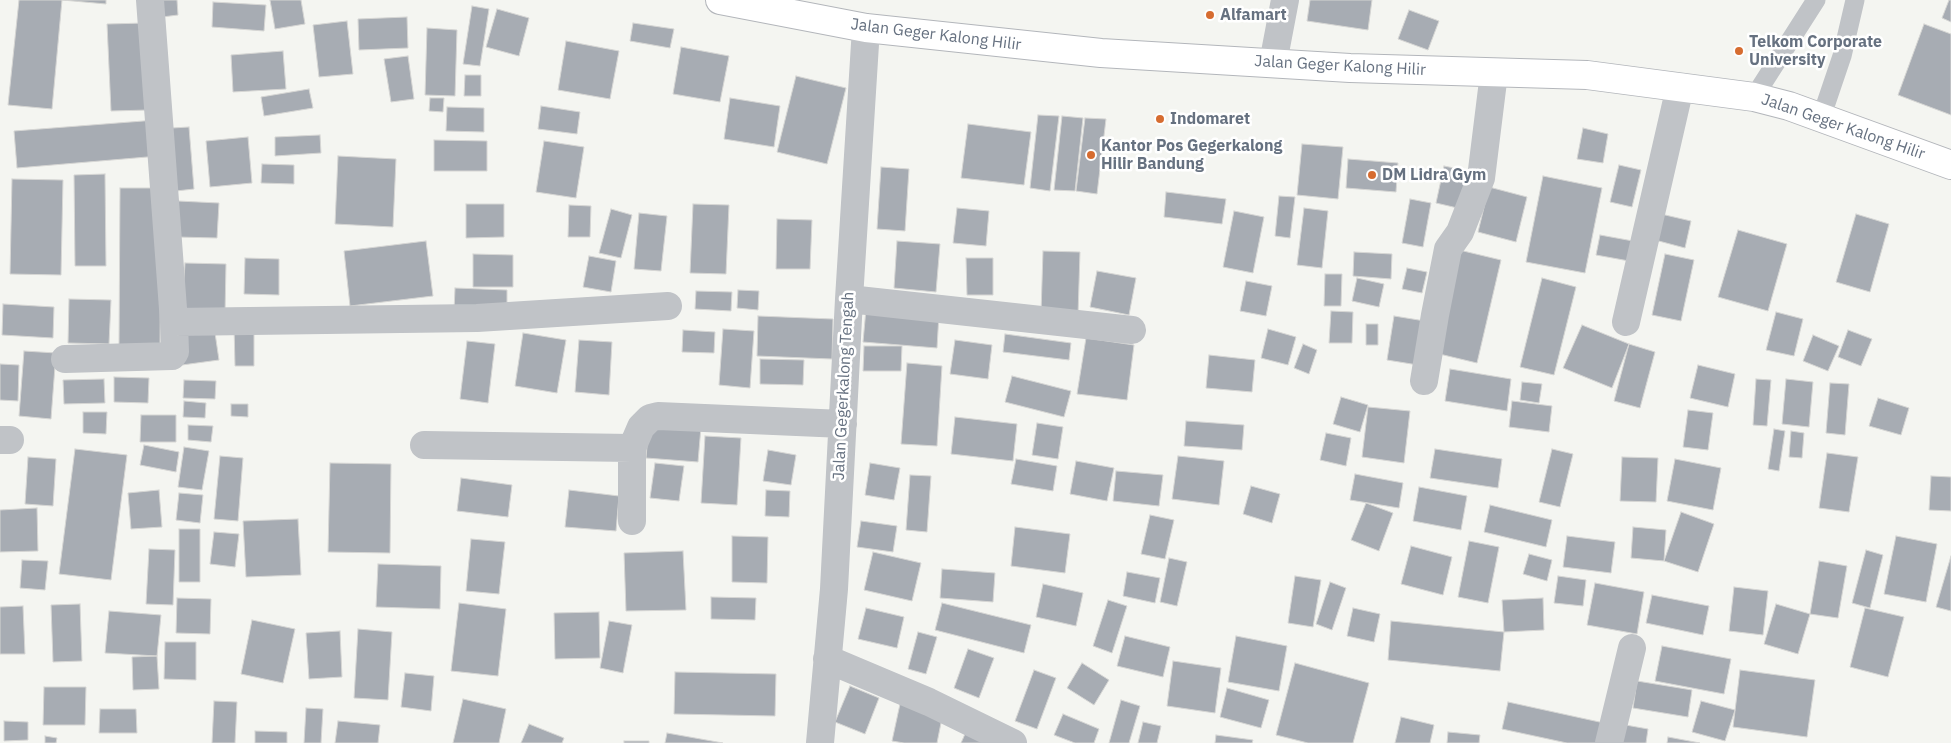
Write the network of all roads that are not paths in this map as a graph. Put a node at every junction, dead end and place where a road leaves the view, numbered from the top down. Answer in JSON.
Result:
{"nodes":[{"id":1,"x":150,"y":0,"type":"edge"},
{"id":2,"x":720,"y":0,"type":"edge"},
{"id":3,"x":1285,"y":0,"type":"edge"},
{"id":4,"x":1816,"y":0,"type":"edge"},
{"id":5,"x":1856,"y":0,"type":"edge"},
{"id":6,"x":866,"y":28,"type":"junction"},
{"id":7,"x":1273,"y":63,"type":"junction"},
{"id":8,"x":1494,"y":72,"type":"junction"},
{"id":9,"x":1680,"y":87,"type":"junction"},
{"id":10,"x":1754,"y":96,"type":"junction"},
{"id":11,"x":1821,"y":118,"type":"junction"},
{"id":12,"x":1951,"y":165,"type":"edge"},
{"id":13,"x":849,"y":298,"type":"junction"},
{"id":14,"x":668,"y":306,"type":"dead end"},
{"id":15,"x":174,"y":322,"type":"junction"},
{"id":16,"x":1626,"y":322,"type":"dead end"},
{"id":17,"x":1132,"y":330,"type":"dead end"},
{"id":18,"x":65,"y":359,"type":"dead end"},
{"id":19,"x":1424,"y":381,"type":"dead end"},
{"id":20,"x":843,"y":424,"type":"junction"},
{"id":21,"x":424,"y":445,"type":"dead end"},
{"id":22,"x":632,"y":448,"type":"junction"},
{"id":23,"x":632,"y":521,"type":"dead end"},
{"id":24,"x":1632,"y":648,"type":"dead end"},
{"id":25,"x":827,"y":659,"type":"junction"},
{"id":26,"x":820,"y":743,"type":"edge"},
{"id":27,"x":1013,"y":743,"type":"edge"},
{"id":28,"x":1609,"y":743,"type":"edge"}],
"edges":[{"from":1,"to":15,"type":"street"},
{"from":2,"to":6,"type":"main road","name":"Jalan Geger Kalong Hilir"},
{"from":3,"to":7,"type":"street"},
{"from":4,"to":10,"type":"lane"},
{"from":5,"to":11,"type":"lane"},
{"from":6,"to":7,"type":"main road","name":"Jalan Geger Kalong Hilir"},
{"from":6,"to":13,"type":"street","name":"Jalan Gegerkalong Tengah"},
{"from":7,"to":8,"type":"main road","name":"Jalan Geger Kalong Hilir"},
{"from":8,"to":9,"type":"main road","name":"Jalan Geger Kalong Hilir"},
{"from":8,"to":19,"type":"street"},
{"from":9,"to":10,"type":"main road","name":"Jalan Geger Kalong Hilir"},
{"from":9,"to":16,"type":"street"},
{"from":10,"to":11,"type":"main road","name":"Jalan Geger Kalong Hilir"},
{"from":11,"to":12,"type":"main road","name":"Jalan Geger Kalong Hilir"},
{"from":13,"to":17,"type":"street"},
{"from":13,"to":20,"type":"street","name":"Jalan Gegerkalong Tengah"},
{"from":14,"to":15,"type":"street"},
{"from":15,"to":18,"type":"street"},
{"from":20,"to":22,"type":"street"},
{"from":20,"to":25,"type":"street","name":"Jalan Gegerkalong Tengah"},
{"from":21,"to":22,"type":"street"},
{"from":22,"to":23,"type":"street"},
{"from":24,"to":28,"type":"street"},
{"from":25,"to":26,"type":"street","name":"Jalan Gegerkalong Tengah"},
{"from":25,"to":27,"type":"street"}]}
